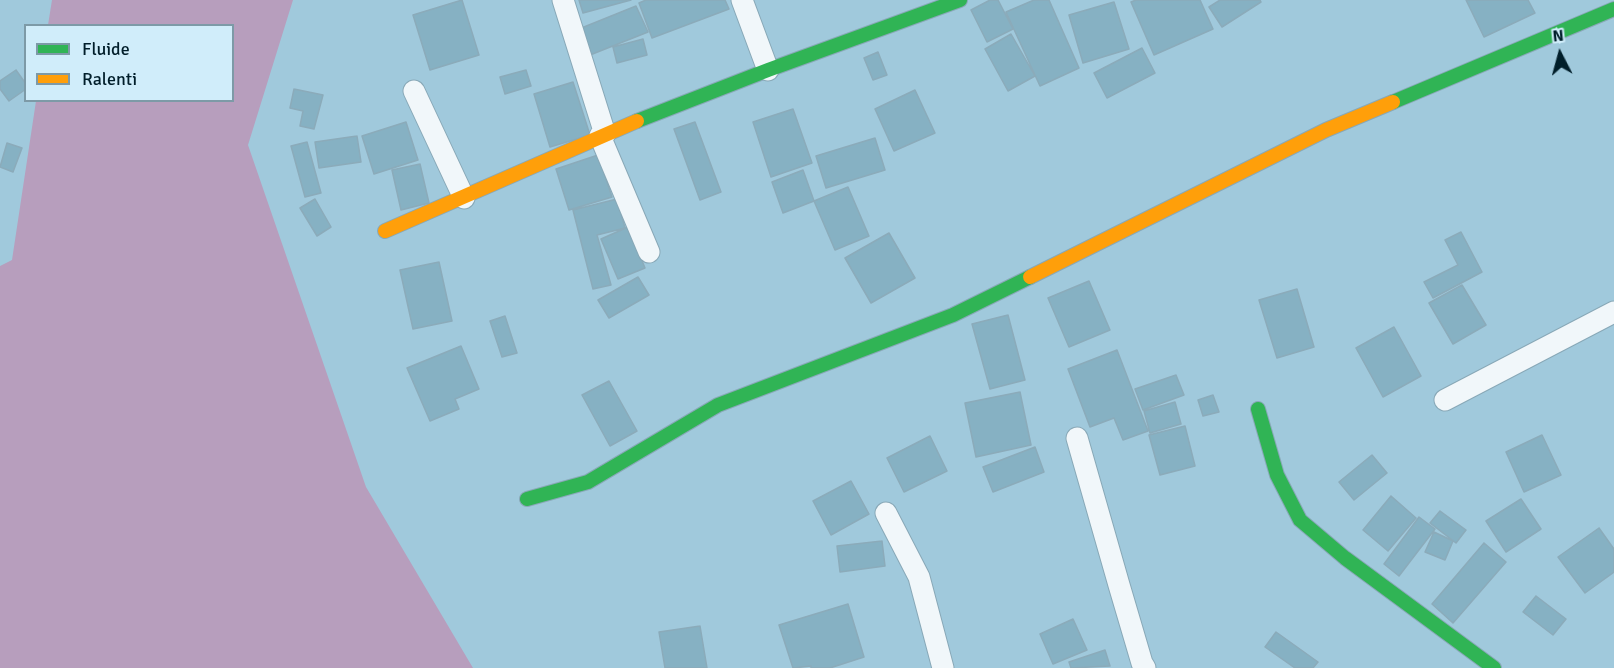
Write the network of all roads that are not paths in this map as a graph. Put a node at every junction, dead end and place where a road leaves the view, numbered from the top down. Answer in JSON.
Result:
{"nodes":[{"id":1,"x":563,"y":0,"type":"edge"},
{"id":2,"x":742,"y":0,"type":"edge"},
{"id":3,"x":960,"y":0,"type":"edge"},
{"id":4,"x":1614,"y":9,"type":"edge"},
{"id":5,"x":768,"y":70,"type":"junction"},
{"id":6,"x":414,"y":91,"type":"dead end"},
{"id":7,"x":603,"y":135,"type":"junction"},
{"id":8,"x":464,"y":198,"type":"junction"},
{"id":9,"x":385,"y":231,"type":"dead end"},
{"id":10,"x":649,"y":252,"type":"dead end"},
{"id":11,"x":1614,"y":312,"type":"edge"},
{"id":12,"x":1444,"y":399,"type":"dead end"},
{"id":13,"x":1258,"y":409,"type":"dead end"},
{"id":14,"x":1077,"y":438,"type":"dead end"},
{"id":15,"x":527,"y":499,"type":"dead end"},
{"id":16,"x":886,"y":513,"type":"dead end"},
{"id":17,"x":943,"y":668,"type":"edge"},
{"id":18,"x":1145,"y":668,"type":"edge"},
{"id":19,"x":1494,"y":668,"type":"edge"}],
"edges":[{"from":1,"to":7,"type":"street"},
{"from":2,"to":5,"type":"street"},
{"from":3,"to":5,"type":"street"},
{"from":4,"to":15,"type":"street"},
{"from":5,"to":7,"type":"street"},
{"from":6,"to":8,"type":"street"},
{"from":7,"to":8,"type":"street"},
{"from":7,"to":10,"type":"street"},
{"from":8,"to":9,"type":"street"},
{"from":11,"to":12,"type":"street"},
{"from":13,"to":19,"type":"street"},
{"from":14,"to":18,"type":"street"},
{"from":16,"to":17,"type":"street"}]}
